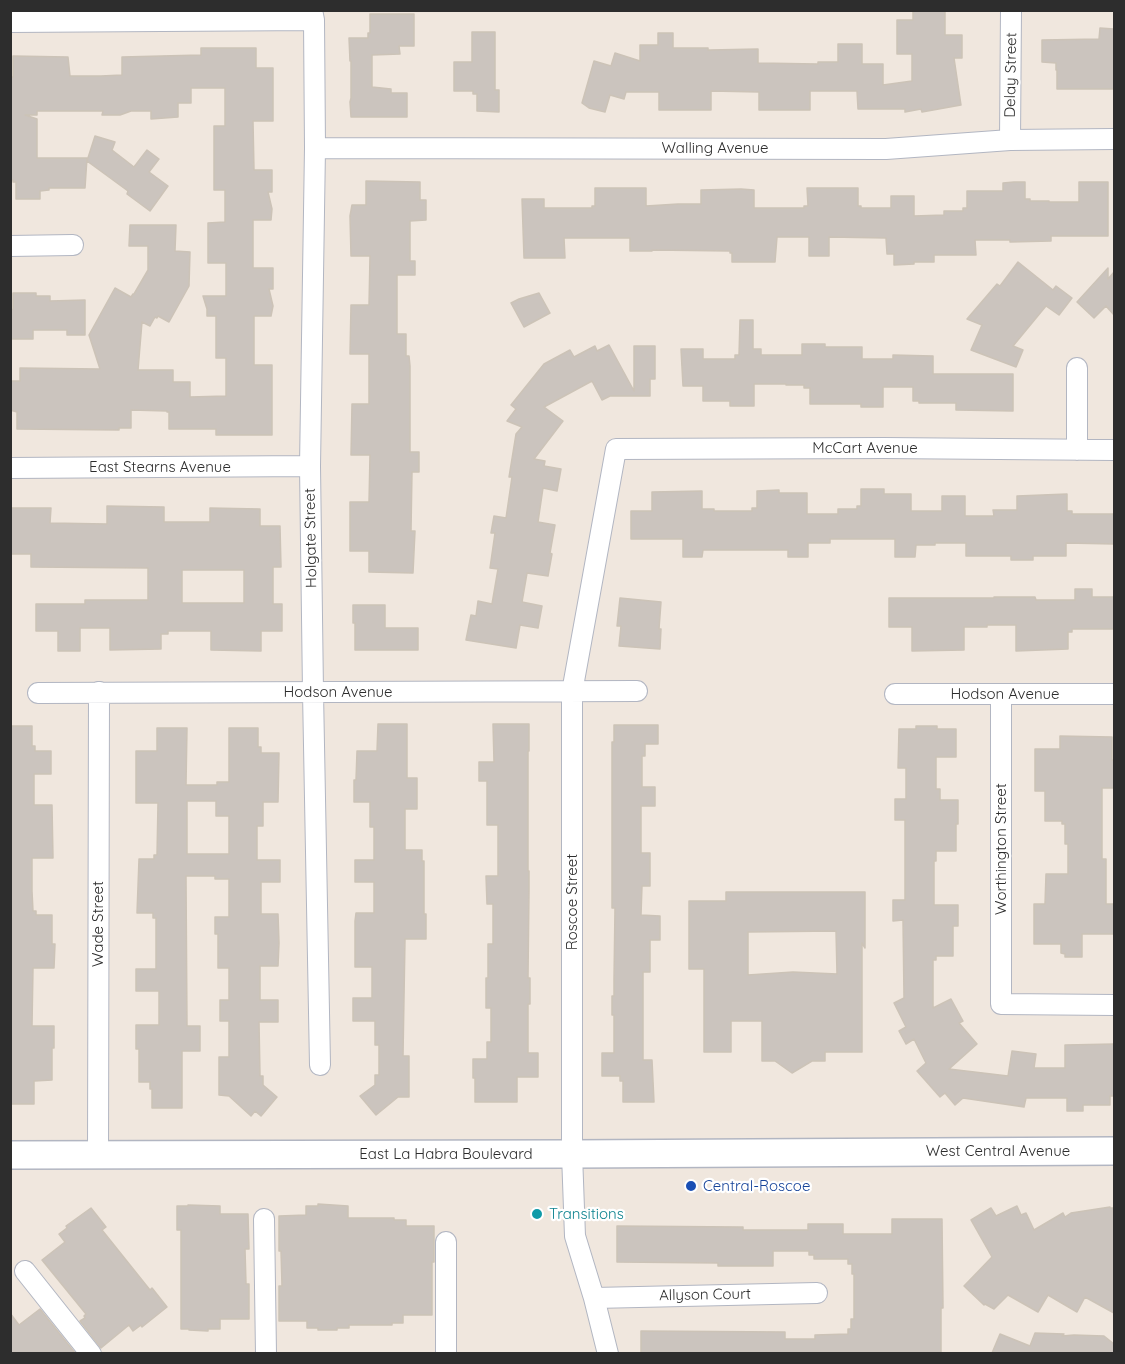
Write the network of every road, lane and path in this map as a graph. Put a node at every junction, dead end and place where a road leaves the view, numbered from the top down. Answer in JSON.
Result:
{"nodes":[{"id":1,"x":1011,"y":10,"type":"edge"},
{"id":2,"x":313,"y":15,"type":"edge"},
{"id":3,"x":10,"y":22,"type":"edge"},
{"id":4,"x":1114,"y":139,"type":"edge"},
{"id":5,"x":1010,"y":140,"type":"junction"},
{"id":6,"x":315,"y":148,"type":"junction"},
{"id":7,"x":73,"y":245,"type":"dead end"},
{"id":8,"x":10,"y":246,"type":"edge"},
{"id":9,"x":1077,"y":368,"type":"dead end"},
{"id":10,"x":616,"y":449,"type":"joint"},
{"id":11,"x":1077,"y":450,"type":"junction"},
{"id":12,"x":1114,"y":450,"type":"edge"},
{"id":13,"x":310,"y":466,"type":"junction"},
{"id":14,"x":10,"y":468,"type":"edge"},
{"id":15,"x":637,"y":691,"type":"dead end"},
{"id":16,"x":99,"y":692,"type":"junction"},
{"id":17,"x":313,"y":692,"type":"junction"},
{"id":18,"x":572,"y":692,"type":"junction"},
{"id":19,"x":38,"y":693,"type":"dead end"},
{"id":20,"x":895,"y":694,"type":"dead end"},
{"id":21,"x":1001,"y":694,"type":"junction"},
{"id":22,"x":1114,"y":694,"type":"edge"},
{"id":23,"x":1114,"y":1005,"type":"edge"},
{"id":24,"x":320,"y":1065,"type":"dead end"},
{"id":25,"x":1114,"y":1151,"type":"edge"},
{"id":26,"x":882,"y":1152,"type":"joint"},
{"id":27,"x":572,"y":1154,"type":"junction"},
{"id":28,"x":10,"y":1155,"type":"edge"},
{"id":29,"x":98,"y":1155,"type":"junction"},
{"id":30,"x":264,"y":1219,"type":"dead end"},
{"id":31,"x":446,"y":1242,"type":"dead end"},
{"id":32,"x":25,"y":1271,"type":"dead end"},
{"id":33,"x":817,"y":1293,"type":"dead end"},
{"id":34,"x":594,"y":1298,"type":"junction"},
{"id":35,"x":91,"y":1353,"type":"edge"},
{"id":36,"x":266,"y":1353,"type":"edge"},
{"id":37,"x":446,"y":1353,"type":"edge"},
{"id":38,"x":608,"y":1353,"type":"edge"}],
"edges":[{"from":1,"to":5,"type":"street","name":"Delay Street"},
{"from":2,"to":3,"type":"street"},
{"from":2,"to":6,"type":"street","name":"Holgate Street"},
{"from":4,"to":5,"type":"street","name":"Walling Avenue"},
{"from":5,"to":6,"type":"street","name":"Walling Avenue"},
{"from":6,"to":13,"type":"street","name":"Holgate Street"},
{"from":7,"to":8,"type":"street"},
{"from":9,"to":11,"type":"street"},
{"from":10,"to":11,"type":"street","name":"McCart Avenue"},
{"from":10,"to":18,"type":"street","name":"Roscoe Street"},
{"from":11,"to":12,"type":"street","name":"McCart Avenue"},
{"from":13,"to":14,"type":"street","name":"East Stearns Avenue"},
{"from":13,"to":17,"type":"street","name":"Holgate Street"},
{"from":15,"to":18,"type":"street","name":"Hodson Avenue"},
{"from":16,"to":17,"type":"street","name":"Hodson Avenue"},
{"from":16,"to":19,"type":"street","name":"Hodson Avenue"},
{"from":16,"to":29,"type":"street","name":"Wade Street"},
{"from":17,"to":18,"type":"street","name":"Hodson Avenue"},
{"from":17,"to":24,"type":"street","name":"Holgate Street"},
{"from":18,"to":27,"type":"street","name":"Roscoe Street"},
{"from":20,"to":21,"type":"street","name":"Hodson Avenue"},
{"from":21,"to":22,"type":"street","name":"Hodson Avenue"},
{"from":21,"to":23,"type":"street","name":"Worthington Street"},
{"from":25,"to":26,"type":"main road","name":"West Central Avenue"},
{"from":26,"to":27,"type":"main road","name":"East La Habra Boulevard"},
{"from":27,"to":29,"type":"main road","name":"East La Habra Boulevard"},
{"from":27,"to":34,"type":"street","name":"Roscoe Street"},
{"from":28,"to":29,"type":"main road","name":"East La Habra Boulevard"},
{"from":30,"to":36,"type":"street"},
{"from":31,"to":37,"type":"street"},
{"from":32,"to":35,"type":"street"},
{"from":33,"to":34,"type":"street","name":"Allyson Court"},
{"from":34,"to":38,"type":"street","name":"Roscoe Street"}]}
